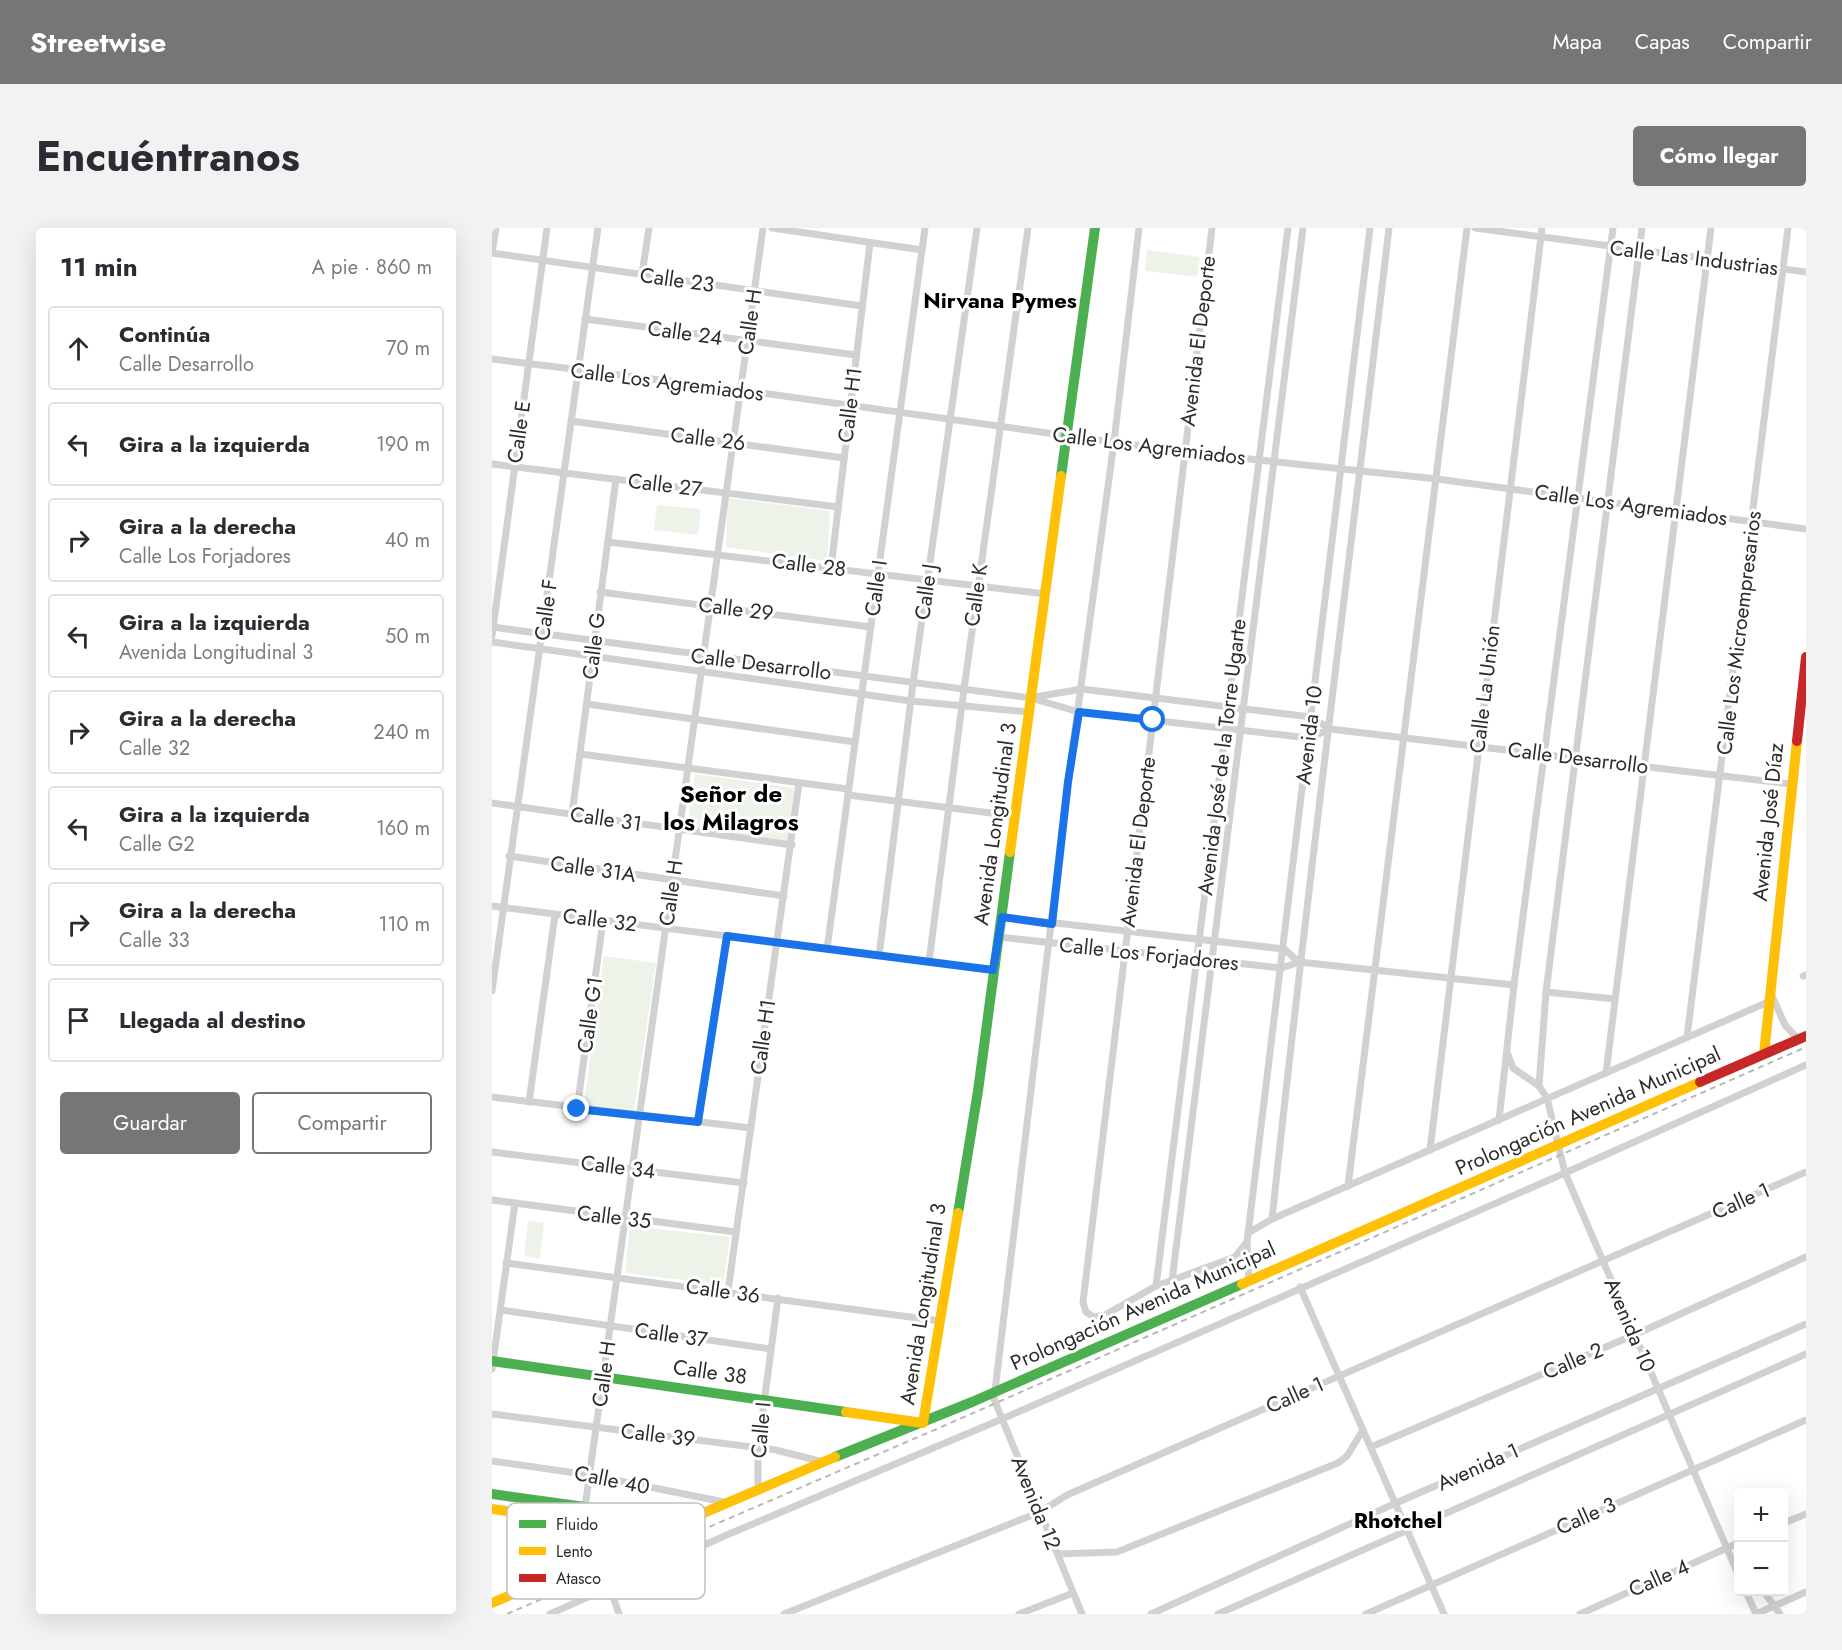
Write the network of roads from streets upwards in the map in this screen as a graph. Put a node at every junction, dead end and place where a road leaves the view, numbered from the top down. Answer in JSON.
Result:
{"nodes":[{"id":1,"x":496,"y":228,"type":"edge"},
{"id":2,"x":547,"y":228,"type":"edge"},
{"id":3,"x":597,"y":228,"type":"edge"},
{"id":4,"x":649,"y":228,"type":"edge"},
{"id":5,"x":763,"y":228,"type":"edge"},
{"id":6,"x":772,"y":228,"type":"edge"},
{"id":7,"x":925,"y":228,"type":"edge"},
{"id":8,"x":977,"y":228,"type":"edge"},
{"id":9,"x":1028,"y":228,"type":"edge"},
{"id":10,"x":1095,"y":228,"type":"edge"},
{"id":11,"x":1139,"y":228,"type":"edge"},
{"id":12,"x":1212,"y":228,"type":"edge"},
{"id":13,"x":1288,"y":228,"type":"edge"},
{"id":14,"x":1303,"y":228,"type":"edge"},
{"id":15,"x":1370,"y":228,"type":"edge"},
{"id":16,"x":1389,"y":228,"type":"edge"},
{"id":17,"x":1467,"y":228,"type":"edge"},
{"id":18,"x":1474,"y":228,"type":"edge"},
{"id":19,"x":1542,"y":228,"type":"edge"},
{"id":20,"x":1613,"y":228,"type":"edge"},
{"id":21,"x":1642,"y":228,"type":"edge"},
{"id":22,"x":1711,"y":228,"type":"edge"},
{"id":23,"x":1788,"y":228,"type":"edge"},
{"id":24,"x":1541,"y":238,"type":"junction"},
{"id":25,"x":870,"y":243,"type":"junction"},
{"id":26,"x":1611,"y":248,"type":"junction"},
{"id":27,"x":922,"y":250,"type":"junction"},
{"id":28,"x":1639,"y":252,"type":"junction"},
{"id":29,"x":492,"y":253,"type":"edge"},
{"id":30,"x":543,"y":260,"type":"junction"},
{"id":31,"x":1707,"y":261,"type":"junction"},
{"id":32,"x":592,"y":268,"type":"junction"},
{"id":33,"x":1784,"y":269,"type":"junction"},
{"id":34,"x":1806,"y":272,"type":"edge"},
{"id":35,"x":642,"y":274,"type":"junction"},
{"id":36,"x":754,"y":291,"type":"junction"},
{"id":37,"x":862,"y":306,"type":"junction"},
{"id":38,"x":585,"y":319,"type":"junction"},
{"id":39,"x":747,"y":342,"type":"junction"},
{"id":40,"x":856,"y":355,"type":"junction"},
{"id":41,"x":492,"y":359,"type":"edge"},
{"id":42,"x":528,"y":364,"type":"junction"},
{"id":43,"x":578,"y":372,"type":"junction"},
{"id":44,"x":741,"y":390,"type":"junction"},
{"id":45,"x":850,"y":405,"type":"junction"},
{"id":46,"x":900,"y":412,"type":"junction"},
{"id":47,"x":950,"y":420,"type":"junction"},
{"id":48,"x":571,"y":421,"type":"junction"},
{"id":49,"x":999,"y":427,"type":"junction"},
{"id":50,"x":1066,"y":436,"type":"junction"},
{"id":51,"x":734,"y":442,"type":"junction"},
{"id":52,"x":1114,"y":442,"type":"junction"},
{"id":53,"x":1184,"y":452,"type":"junction"},
{"id":54,"x":844,"y":458,"type":"junction"},
{"id":55,"x":1260,"y":461,"type":"junction"},
{"id":56,"x":1274,"y":462,"type":"junction"},
{"id":57,"x":492,"y":464,"type":"edge"},
{"id":58,"x":514,"y":467,"type":"junction"},
{"id":59,"x":1339,"y":468,"type":"junction"},
{"id":60,"x":1360,"y":470,"type":"junction"},
{"id":61,"x":564,"y":472,"type":"junction"},
{"id":62,"x":616,"y":479,"type":"junction"},
{"id":63,"x":1437,"y":479,"type":"junction"},
{"id":64,"x":1510,"y":489,"type":"junction"},
{"id":65,"x":726,"y":492,"type":"junction"},
{"id":66,"x":1580,"y":498,"type":"junction"},
{"id":67,"x":1608,"y":502,"type":"junction"},
{"id":68,"x":838,"y":507,"type":"junction"},
{"id":69,"x":1676,"y":511,"type":"junction"},
{"id":70,"x":1754,"y":522,"type":"junction"},
{"id":71,"x":1806,"y":529,"type":"edge"},
{"id":72,"x":608,"y":542,"type":"junction"},
{"id":73,"x":718,"y":554,"type":"junction"},
{"id":74,"x":831,"y":568,"type":"junction"},
{"id":75,"x":878,"y":573,"type":"junction"},
{"id":76,"x":928,"y":579,"type":"junction"},
{"id":77,"x":978,"y":586,"type":"junction"},
{"id":78,"x":600,"y":592,"type":"junction"},
{"id":79,"x":1046,"y":594,"type":"junction"},
{"id":80,"x":711,"y":606,"type":"junction"},
{"id":81,"x":493,"y":627,"type":"edge"},
{"id":82,"x":871,"y":627,"type":"junction"},
{"id":83,"x":542,"y":634,"type":"junction"},
{"id":84,"x":492,"y":636,"type":"edge"},
{"id":85,"x":593,"y":641,"type":"junction"},
{"id":86,"x":492,"y":642,"type":"edge"},
{"id":87,"x":540,"y":648,"type":"junction"},
{"id":88,"x":592,"y":655,"type":"junction"},
{"id":89,"x":704,"y":656,"type":"junction"},
{"id":90,"x":1806,"y":657,"type":"edge"},
{"id":91,"x":702,"y":671,"type":"junction"},
{"id":92,"x":864,"y":677,"type":"junction"},
{"id":93,"x":913,"y":683,"type":"junction"},
{"id":94,"x":964,"y":689,"type":"junction"},
{"id":95,"x":1082,"y":689,"type":"junction"},
{"id":96,"x":862,"y":693,"type":"junction"},
{"id":97,"x":1156,"y":697,"type":"junction"},
{"id":98,"x":1031,"y":698,"type":"junction"},
{"id":99,"x":911,"y":701,"type":"junction"},
{"id":100,"x":586,"y":704,"type":"junction"},
{"id":101,"x":962,"y":705,"type":"junction"},
{"id":102,"x":1803,"y":705,"type":"edge"},
{"id":103,"x":1228,"y":706,"type":"junction"},
{"id":104,"x":1243,"y":708,"type":"junction"},
{"id":105,"x":1029,"y":712,"type":"junction"},
{"id":106,"x":1079,"y":712,"type":"junction"},
{"id":107,"x":1311,"y":717,"type":"junction"},
{"id":108,"x":695,"y":719,"type":"junction"},
{"id":109,"x":1153,"y":720,"type":"junction"},
{"id":110,"x":1225,"y":728,"type":"junction"},
{"id":111,"x":1330,"y":729,"type":"junction"},
{"id":112,"x":1240,"y":730,"type":"junction"},
{"id":113,"x":1309,"y":738,"type":"junction"},
{"id":114,"x":1405,"y":738,"type":"junction"},
{"id":115,"x":855,"y":742,"type":"junction"},
{"id":116,"x":1478,"y":746,"type":"junction"},
{"id":117,"x":580,"y":754,"type":"junction"},
{"id":118,"x":1545,"y":754,"type":"junction"},
{"id":119,"x":1575,"y":758,"type":"junction"},
{"id":120,"x":1644,"y":766,"type":"junction"},
{"id":121,"x":688,"y":769,"type":"junction"},
{"id":122,"x":1720,"y":775,"type":"junction"},
{"id":123,"x":799,"y":783,"type":"junction"},
{"id":124,"x":1791,"y":784,"type":"junction"},
{"id":125,"x":848,"y":792,"type":"junction"},
{"id":126,"x":899,"y":801,"type":"junction"},
{"id":127,"x":492,"y":803,"type":"edge"},
{"id":128,"x":516,"y":806,"type":"junction"},
{"id":129,"x":948,"y":807,"type":"junction"},
{"id":130,"x":572,"y":814,"type":"junction"},
{"id":131,"x":1015,"y":816,"type":"junction"},
{"id":132,"x":680,"y":830,"type":"junction"},
{"id":133,"x":792,"y":845,"type":"junction"},
{"id":134,"x":509,"y":856,"type":"junction"},
{"id":135,"x":672,"y":880,"type":"junction"},
{"id":136,"x":784,"y":896,"type":"junction"},
{"id":137,"x":492,"y":906,"type":"edge"},
{"id":138,"x":504,"y":908,"type":"junction"},
{"id":139,"x":555,"y":915,"type":"junction"},
{"id":140,"x":1002,"y":917,"type":"junction"},
{"id":141,"x":603,"y":921,"type":"junction"},
{"id":142,"x":1052,"y":924,"type":"junction"},
{"id":143,"x":666,"y":928,"type":"junction"},
{"id":144,"x":1127,"y":932,"type":"junction"},
{"id":145,"x":727,"y":936,"type":"junction"},
{"id":146,"x":999,"y":937,"type":"junction"},
{"id":147,"x":1200,"y":939,"type":"junction"},
{"id":148,"x":1215,"y":941,"type":"junction"},
{"id":149,"x":776,"y":942,"type":"junction"},
{"id":150,"x":1050,"y":944,"type":"junction"},
{"id":151,"x":826,"y":949,"type":"junction"},
{"id":152,"x":1284,"y":949,"type":"junction"},
{"id":153,"x":1125,"y":952,"type":"junction"},
{"id":154,"x":879,"y":956,"type":"junction"},
{"id":155,"x":1198,"y":959,"type":"junction"},
{"id":156,"x":1212,"y":961,"type":"junction"},
{"id":157,"x":929,"y":962,"type":"junction"},
{"id":158,"x":1299,"y":962,"type":"junction"},
{"id":159,"x":1282,"y":968,"type":"junction"},
{"id":160,"x":993,"y":970,"type":"junction"},
{"id":161,"x":1375,"y":970,"type":"junction"},
{"id":162,"x":1451,"y":978,"type":"junction"},
{"id":163,"x":1514,"y":985,"type":"junction"},
{"id":164,"x":492,"y":991,"type":"edge"},
{"id":165,"x":1546,"y":992,"type":"junction"},
{"id":166,"x":1769,"y":997,"type":"junction"},
{"id":167,"x":1615,"y":999,"type":"junction"},
{"id":168,"x":1687,"y":1037,"type":"junction"},
{"id":169,"x":1802,"y":1038,"type":"edge"},
{"id":170,"x":1506,"y":1051,"type":"junction"},
{"id":171,"x":1764,"y":1054,"type":"junction"},
{"id":172,"x":1806,"y":1065,"type":"edge"},
{"id":173,"x":1606,"y":1072,"type":"junction"},
{"id":174,"x":1539,"y":1086,"type":"junction"},
{"id":175,"x":492,"y":1097,"type":"edge"},
{"id":176,"x":1547,"y":1098,"type":"junction"},
{"id":177,"x":528,"y":1102,"type":"junction"},
{"id":178,"x":577,"y":1109,"type":"junction"},
{"id":179,"x":640,"y":1116,"type":"junction"},
{"id":180,"x":1499,"y":1120,"type":"junction"},
{"id":181,"x":698,"y":1122,"type":"junction"},
{"id":182,"x":751,"y":1128,"type":"junction"},
{"id":183,"x":1558,"y":1145,"type":"junction"},
{"id":184,"x":1430,"y":1150,"type":"junction"},
{"id":185,"x":492,"y":1152,"type":"edge"},
{"id":186,"x":632,"y":1169,"type":"junction"},
{"id":187,"x":1806,"y":1172,"type":"edge"},
{"id":188,"x":1565,"y":1173,"type":"junction"},
{"id":189,"x":744,"y":1183,"type":"junction"},
{"id":190,"x":1347,"y":1186,"type":"junction"},
{"id":191,"x":492,"y":1200,"type":"edge"},
{"id":192,"x":515,"y":1203,"type":"junction"},
{"id":193,"x":625,"y":1218,"type":"junction"},
{"id":194,"x":1272,"y":1219,"type":"junction"},
{"id":195,"x":736,"y":1232,"type":"junction"},
{"id":196,"x":1248,"y":1233,"type":"junction"},
{"id":197,"x":1246,"y":1242,"type":"junction"},
{"id":198,"x":1806,"y":1257,"type":"edge"},
{"id":199,"x":1603,"y":1261,"type":"junction"},
{"id":200,"x":506,"y":1263,"type":"junction"},
{"id":201,"x":617,"y":1278,"type":"junction"},
{"id":202,"x":1172,"y":1281,"type":"junction"},
{"id":203,"x":1249,"y":1282,"type":"junction"},
{"id":204,"x":1156,"y":1286,"type":"junction"},
{"id":205,"x":1300,"y":1287,"type":"junction"},
{"id":206,"x":728,"y":1291,"type":"junction"},
{"id":207,"x":778,"y":1299,"type":"junction"},
{"id":208,"x":501,"y":1310,"type":"junction"},
{"id":209,"x":940,"y":1321,"type":"junction"},
{"id":210,"x":1806,"y":1324,"type":"edge"},
{"id":211,"x":610,"y":1326,"type":"junction"},
{"id":212,"x":1634,"y":1335,"type":"junction"},
{"id":213,"x":771,"y":1349,"type":"junction"},
{"id":214,"x":1806,"y":1354,"type":"edge"},
{"id":215,"x":492,"y":1364,"type":"edge"},
{"id":216,"x":1340,"y":1376,"type":"junction"},
{"id":217,"x":603,"y":1377,"type":"junction"},
{"id":218,"x":1657,"y":1389,"type":"junction"},
{"id":219,"x":996,"y":1392,"type":"junction"},
{"id":220,"x":764,"y":1399,"type":"junction"},
{"id":221,"x":492,"y":1414,"type":"edge"},
{"id":222,"x":1668,"y":1414,"type":"junction"},
{"id":223,"x":1002,"y":1419,"type":"junction"},
{"id":224,"x":1806,"y":1420,"type":"edge"},
{"id":225,"x":923,"y":1423,"type":"junction"},
{"id":226,"x":597,"y":1427,"type":"junction"},
{"id":227,"x":1363,"y":1430,"type":"junction"},
{"id":228,"x":1371,"y":1447,"type":"junction"},
{"id":229,"x":758,"y":1448,"type":"junction"},
{"id":230,"x":492,"y":1461,"type":"edge"},
{"id":231,"x":823,"y":1462,"type":"junction"},
{"id":232,"x":1692,"y":1470,"type":"junction"},
{"id":233,"x":590,"y":1475,"type":"junction"},
{"id":234,"x":758,"y":1491,"type":"junction"},
{"id":235,"x":492,"y":1494,"type":"edge"},
{"id":236,"x":556,"y":1503,"type":"edge"},
{"id":237,"x":586,"y":1503,"type":"edge"},
{"id":238,"x":731,"y":1503,"type":"junction"},
{"id":239,"x":1396,"y":1503,"type":"junction"},
{"id":240,"x":492,"y":1509,"type":"edge"},
{"id":241,"x":507,"y":1511,"type":"edge"},
{"id":242,"x":1040,"y":1512,"type":"junction"},
{"id":243,"x":705,"y":1513,"type":"edge"},
{"id":244,"x":1806,"y":1514,"type":"edge"},
{"id":245,"x":1788,"y":1521,"type":"edge"},
{"id":246,"x":1407,"y":1529,"type":"junction"},
{"id":247,"x":705,"y":1545,"type":"edge"},
{"id":248,"x":1734,"y":1545,"type":"edge"},
{"id":249,"x":1727,"y":1548,"type":"junction"},
{"id":250,"x":1058,"y":1554,"type":"junction"},
{"id":251,"x":1734,"y":1556,"type":"edge"},
{"id":252,"x":1734,"y":1565,"type":"edge"},
{"id":253,"x":1431,"y":1584,"type":"junction"},
{"id":254,"x":1806,"y":1592,"type":"edge"},
{"id":255,"x":1073,"y":1593,"type":"junction"},
{"id":256,"x":1748,"y":1596,"type":"edge"},
{"id":257,"x":1768,"y":1596,"type":"edge"},
{"id":258,"x":507,"y":1597,"type":"edge"},
{"id":259,"x":584,"y":1599,"type":"edge"},
{"id":260,"x":613,"y":1599,"type":"edge"},
{"id":261,"x":492,"y":1603,"type":"edge"},
{"id":262,"x":1776,"y":1605,"type":"junction"},
{"id":263,"x":550,"y":1614,"type":"edge"},
{"id":264,"x":619,"y":1614,"type":"edge"},
{"id":265,"x":784,"y":1614,"type":"edge"},
{"id":266,"x":1019,"y":1614,"type":"edge"},
{"id":267,"x":1082,"y":1614,"type":"edge"},
{"id":268,"x":1151,"y":1614,"type":"edge"},
{"id":269,"x":1218,"y":1614,"type":"edge"},
{"id":270,"x":1366,"y":1614,"type":"edge"},
{"id":271,"x":1444,"y":1614,"type":"edge"},
{"id":272,"x":1580,"y":1614,"type":"edge"},
{"id":273,"x":1756,"y":1614,"type":"edge"},
{"id":274,"x":1780,"y":1614,"type":"edge"}],
"edges":[{"from":1,"to":29,"type":"street"},
{"from":2,"to":30,"type":"street","name":"Calle E"},
{"from":3,"to":32,"type":"street","name":"Calle F"},
{"from":4,"to":35,"type":"street"},
{"from":5,"to":36,"type":"street","name":"Calle H"},
{"from":6,"to":25,"type":"street"},
{"from":7,"to":27,"type":"street","name":"Calle I"},
{"from":8,"to":47,"type":"street","name":"Calle J"},
{"from":9,"to":49,"type":"street","name":"Calle K"},
{"from":10,"to":50,"type":"street","name":"Avenida Longitudinal 3"},
{"from":11,"to":52,"type":"street","name":"Avenida 12"},
{"from":12,"to":53,"type":"street","name":"Avenida El Deporte"},
{"from":13,"to":55,"type":"street","name":"Avenida José de la Torre Ugarte"},
{"from":14,"to":56,"type":"street","name":"Avenida José de la Torre Ugarte"},
{"from":15,"to":59,"type":"street","name":"Avenida 10"},
{"from":16,"to":60,"type":"street","name":"Avenida 10"},
{"from":17,"to":63,"type":"street"},
{"from":18,"to":24,"type":"street","name":"Calle Las Industrias"},
{"from":19,"to":24,"type":"street","name":"Calle La Unión"},
{"from":20,"to":26,"type":"street"},
{"from":21,"to":28,"type":"street"},
{"from":22,"to":31,"type":"street"},
{"from":23,"to":33,"type":"street","name":"Calle Los Microempresarios"},
{"from":24,"to":26,"type":"street","name":"Calle Las Industrias"},
{"from":24,"to":64,"type":"street","name":"Calle La Unión"},
{"from":25,"to":27,"type":"street"},
{"from":25,"to":37,"type":"street","name":"Calle H1"},
{"from":26,"to":28,"type":"street","name":"Calle Las Industrias"},
{"from":26,"to":66,"type":"street"},
{"from":27,"to":46,"type":"street","name":"Calle I"},
{"from":28,"to":31,"type":"street","name":"Calle Las Industrias"},
{"from":28,"to":67,"type":"street"},
{"from":29,"to":30,"type":"street","name":"Calle 23"},
{"from":30,"to":32,"type":"street","name":"Calle 23"},
{"from":30,"to":42,"type":"street","name":"Calle E"},
{"from":31,"to":33,"type":"street","name":"Calle Las Industrias"},
{"from":31,"to":69,"type":"street"},
{"from":32,"to":35,"type":"street","name":"Calle 23"},
{"from":32,"to":38,"type":"street","name":"Calle F"},
{"from":33,"to":34,"type":"street","name":"Calle Las Industrias"},
{"from":33,"to":70,"type":"street","name":"Calle Los Microempresarios"},
{"from":35,"to":36,"type":"street","name":"Calle 23"},
{"from":36,"to":37,"type":"street","name":"Calle 23"},
{"from":36,"to":39,"type":"street","name":"Calle H"},
{"from":37,"to":40,"type":"street","name":"Calle H1"},
{"from":38,"to":39,"type":"street","name":"Calle 24"},
{"from":38,"to":43,"type":"street","name":"Calle F"},
{"from":39,"to":40,"type":"street","name":"Calle 24"},
{"from":39,"to":44,"type":"street","name":"Calle H"},
{"from":40,"to":45,"type":"street","name":"Calle H1"},
{"from":41,"to":42,"type":"street","name":"Calle Los Agremiados"},
{"from":42,"to":43,"type":"street","name":"Calle Los Agremiados"},
{"from":42,"to":58,"type":"street","name":"Calle E"},
{"from":43,"to":44,"type":"street","name":"Calle Los Agremiados"},
{"from":43,"to":48,"type":"street","name":"Calle F"},
{"from":44,"to":45,"type":"street","name":"Calle Los Agremiados"},
{"from":44,"to":51,"type":"street","name":"Calle H"},
{"from":45,"to":46,"type":"street","name":"Calle Los Agremiados"},
{"from":45,"to":54,"type":"street","name":"Calle H1"},
{"from":46,"to":47,"type":"street","name":"Calle Los Agremiados"},
{"from":46,"to":75,"type":"street","name":"Calle I"},
{"from":47,"to":49,"type":"street","name":"Calle Los Agremiados"},
{"from":47,"to":76,"type":"street","name":"Calle J"},
{"from":48,"to":51,"type":"street","name":"Calle 26"},
{"from":48,"to":61,"type":"street","name":"Calle F"},
{"from":49,"to":50,"type":"street","name":"Calle Los Agremiados"},
{"from":49,"to":77,"type":"street","name":"Calle K"},
{"from":50,"to":52,"type":"street","name":"Calle Los Agremiados"},
{"from":50,"to":79,"type":"street","name":"Avenida Longitudinal 3"},
{"from":51,"to":54,"type":"street","name":"Calle 26"},
{"from":51,"to":65,"type":"street","name":"Calle H"},
{"from":52,"to":53,"type":"street","name":"Calle Los Agremiados"},
{"from":52,"to":95,"type":"street","name":"Avenida 12"},
{"from":53,"to":55,"type":"street","name":"Calle Los Agremiados"},
{"from":53,"to":97,"type":"street","name":"Avenida El Deporte"},
{"from":54,"to":68,"type":"street","name":"Calle H1"},
{"from":55,"to":56,"type":"street","name":"Calle Los Agremiados"},
{"from":55,"to":103,"type":"street","name":"Avenida José de la Torre Ugarte"},
{"from":56,"to":59,"type":"street","name":"Calle Los Agremiados"},
{"from":56,"to":104,"type":"street","name":"Avenida José de la Torre Ugarte"},
{"from":57,"to":58,"type":"street","name":"Calle 27"},
{"from":58,"to":61,"type":"street","name":"Calle 27"},
{"from":58,"to":81,"type":"street","name":"Calle E"},
{"from":59,"to":60,"type":"street","name":"Calle Los Agremiados"},
{"from":59,"to":107,"type":"street","name":"Avenida 10"},
{"from":60,"to":63,"type":"street","name":"Calle Los Agremiados"},
{"from":60,"to":111,"type":"street","name":"Avenida 10"},
{"from":61,"to":62,"type":"street","name":"Calle 27"},
{"from":61,"to":83,"type":"street","name":"Calle F"},
{"from":62,"to":65,"type":"street","name":"Calle 27"},
{"from":62,"to":72,"type":"street","name":"Calle G"},
{"from":63,"to":64,"type":"street","name":"Calle Los Agremiados"},
{"from":63,"to":114,"type":"street"},
{"from":64,"to":66,"type":"street","name":"Calle Los Agremiados"},
{"from":64,"to":116,"type":"street","name":"Calle La Unión"},
{"from":65,"to":68,"type":"street","name":"Calle 27"},
{"from":65,"to":73,"type":"street","name":"Calle H"},
{"from":66,"to":67,"type":"street","name":"Calle Los Agremiados"},
{"from":66,"to":118,"type":"street"},
{"from":67,"to":69,"type":"street","name":"Calle Los Agremiados"},
{"from":67,"to":119,"type":"street"},
{"from":68,"to":74,"type":"street","name":"Calle H1"},
{"from":69,"to":70,"type":"street","name":"Calle Los Agremiados"},
{"from":69,"to":120,"type":"street"},
{"from":70,"to":71,"type":"street","name":"Calle Los Agremiados"},
{"from":70,"to":122,"type":"street","name":"Calle Los Microempresarios"},
{"from":72,"to":73,"type":"street","name":"Calle 28"},
{"from":72,"to":78,"type":"street","name":"Calle G"},
{"from":73,"to":74,"type":"street","name":"Calle 28"},
{"from":73,"to":80,"type":"street","name":"Calle H"},
{"from":74,"to":75,"type":"street","name":"Calle 28"},
{"from":75,"to":76,"type":"street","name":"Calle 28"},
{"from":75,"to":82,"type":"street","name":"Calle I"},
{"from":76,"to":77,"type":"street","name":"Calle 28"},
{"from":76,"to":93,"type":"street","name":"Calle J"},
{"from":77,"to":79,"type":"street","name":"Calle 28"},
{"from":77,"to":94,"type":"street","name":"Calle K"},
{"from":78,"to":80,"type":"street","name":"Calle 29"},
{"from":78,"to":85,"type":"street","name":"Calle G"},
{"from":79,"to":98,"type":"street","name":"Avenida Longitudinal 3"},
{"from":80,"to":82,"type":"street","name":"Calle 29"},
{"from":80,"to":89,"type":"street","name":"Calle H"},
{"from":81,"to":83,"type":"street","name":"Calle Desarrollo"},
{"from":81,"to":84,"type":"street","name":"Calle E"},
{"from":82,"to":92,"type":"street","name":"Calle I"},
{"from":83,"to":85,"type":"street","name":"Calle Desarrollo"},
{"from":83,"to":87,"type":"street","name":"Calle F"},
{"from":85,"to":88,"type":"street","name":"Calle G"},
{"from":85,"to":89,"type":"street","name":"Calle Desarrollo"},
{"from":86,"to":87,"type":"street","name":"Calle Desarrollo"},
{"from":87,"to":88,"type":"street","name":"Calle Desarrollo"},
{"from":87,"to":128,"type":"street","name":"Calle F"},
{"from":88,"to":91,"type":"street","name":"Calle Desarrollo"},
{"from":88,"to":100,"type":"street","name":"Calle G"},
{"from":89,"to":91,"type":"street","name":"Calle H"},
{"from":89,"to":92,"type":"street","name":"Calle Desarrollo"},
{"from":90,"to":102,"type":"street","name":"Avenida José Díaz"},
{"from":91,"to":96,"type":"street","name":"Calle Desarrollo"},
{"from":91,"to":108,"type":"street","name":"Calle H"},
{"from":92,"to":93,"type":"street","name":"Calle Desarrollo"},
{"from":92,"to":96,"type":"street","name":"Calle I"},
{"from":93,"to":94,"type":"street","name":"Calle Desarrollo"},
{"from":93,"to":99,"type":"street","name":"Calle J"},
{"from":94,"to":98,"type":"street","name":"Calle Desarrollo"},
{"from":94,"to":101,"type":"street","name":"Calle K"},
{"from":95,"to":97,"type":"street","name":"Calle Desarrollo"},
{"from":95,"to":98,"type":"street","name":"Calle Desarrollo"},
{"from":95,"to":106,"type":"street","name":"Avenida 12"},
{"from":96,"to":99,"type":"street","name":"Calle Desarrollo"},
{"from":96,"to":115,"type":"street","name":"Calle I"},
{"from":97,"to":103,"type":"street","name":"Calle Desarrollo"},
{"from":97,"to":109,"type":"street","name":"Avenida El Deporte"},
{"from":98,"to":105,"type":"street","name":"Avenida Longitudinal 3"},
{"from":98,"to":106,"type":"street","name":"Calle Desarrollo"},
{"from":99,"to":101,"type":"street","name":"Calle Desarrollo"},
{"from":99,"to":126,"type":"street","name":"Calle J"},
{"from":100,"to":108,"type":"street"},
{"from":100,"to":117,"type":"street","name":"Calle G"},
{"from":101,"to":105,"type":"street","name":"Calle Desarrollo"},
{"from":101,"to":129,"type":"street","name":"Calle K"},
{"from":102,"to":124,"type":"street","name":"Avenida José Díaz"},
{"from":103,"to":104,"type":"street","name":"Calle Desarrollo"},
{"from":103,"to":110,"type":"street","name":"Avenida José de la Torre Ugarte"},
{"from":104,"to":107,"type":"street","name":"Calle Desarrollo"},
{"from":104,"to":112,"type":"street","name":"Avenida José de la Torre Ugarte"},
{"from":105,"to":131,"type":"street","name":"Avenida Longitudinal 3"},
{"from":106,"to":109,"type":"street","name":"Calle Desarrollo"},
{"from":106,"to":142,"type":"street","name":"Avenida 12"},
{"from":107,"to":111,"type":"street","name":"Calle Desarrollo"},
{"from":107,"to":113,"type":"street","name":"Avenida 10"},
{"from":108,"to":115,"type":"street"},
{"from":108,"to":121,"type":"street","name":"Calle H"},
{"from":109,"to":110,"type":"street","name":"Calle Desarrollo"},
{"from":109,"to":144,"type":"street","name":"Avenida El Deporte"},
{"from":110,"to":112,"type":"street","name":"Calle Desarrollo"},
{"from":110,"to":147,"type":"street","name":"Avenida José de la Torre Ugarte"},
{"from":111,"to":113,"type":"street","name":"Calle Desarrollo"},
{"from":111,"to":114,"type":"street","name":"Calle Desarrollo"},
{"from":111,"to":158,"type":"street","name":"Avenida 10"},
{"from":112,"to":113,"type":"street","name":"Calle Desarrollo"},
{"from":112,"to":148,"type":"street","name":"Avenida José de la Torre Ugarte"},
{"from":113,"to":152,"type":"street","name":"Avenida 10"},
{"from":114,"to":116,"type":"street","name":"Calle Desarrollo"},
{"from":114,"to":161,"type":"street"},
{"from":115,"to":125,"type":"street","name":"Calle I"},
{"from":116,"to":118,"type":"street","name":"Calle Desarrollo"},
{"from":116,"to":162,"type":"street","name":"Calle La Unión"},
{"from":117,"to":121,"type":"street"},
{"from":117,"to":130,"type":"street","name":"Calle G"},
{"from":118,"to":119,"type":"street","name":"Calle Desarrollo"},
{"from":118,"to":163,"type":"street"},
{"from":119,"to":120,"type":"street","name":"Calle Desarrollo"},
{"from":119,"to":165,"type":"street"},
{"from":120,"to":122,"type":"street","name":"Calle Desarrollo"},
{"from":120,"to":167,"type":"street"},
{"from":121,"to":123,"type":"street"},
{"from":121,"to":132,"type":"street","name":"Calle H"},
{"from":122,"to":124,"type":"street","name":"Calle Desarrollo"},
{"from":122,"to":168,"type":"street","name":"Calle Los Microempresarios"},
{"from":123,"to":125,"type":"street"},
{"from":123,"to":133,"type":"street","name":"Calle H1"},
{"from":124,"to":166,"type":"street","name":"Avenida José Díaz"},
{"from":125,"to":126,"type":"street"},
{"from":125,"to":151,"type":"street","name":"Calle I"},
{"from":126,"to":129,"type":"street"},
{"from":126,"to":154,"type":"street","name":"Calle J"},
{"from":127,"to":128,"type":"street","name":"Calle 31"},
{"from":128,"to":130,"type":"street","name":"Calle 31"},
{"from":128,"to":134,"type":"street","name":"Calle F"},
{"from":129,"to":131,"type":"street"},
{"from":129,"to":157,"type":"street","name":"Calle K"},
{"from":130,"to":132,"type":"street","name":"Calle 31"},
{"from":131,"to":140,"type":"street","name":"Avenida Longitudinal 3"},
{"from":132,"to":133,"type":"street","name":"Calle 31"},
{"from":132,"to":135,"type":"street","name":"Calle H"},
{"from":133,"to":136,"type":"street","name":"Calle H1"},
{"from":134,"to":135,"type":"street","name":"Calle 31A"},
{"from":134,"to":138,"type":"street","name":"Calle F"},
{"from":135,"to":136,"type":"street","name":"Calle 31A"},
{"from":135,"to":143,"type":"street","name":"Calle H"},
{"from":136,"to":149,"type":"street","name":"Calle H1"},
{"from":137,"to":138,"type":"street","name":"Calle 32"},
{"from":138,"to":139,"type":"street","name":"Calle 32"},
{"from":138,"to":164,"type":"street","name":"Calle F"},
{"from":139,"to":141,"type":"street","name":"Calle 32"},
{"from":139,"to":177,"type":"street"},
{"from":140,"to":142,"type":"street","name":"Calle Los Forjadores"},
{"from":140,"to":146,"type":"street","name":"Avenida Longitudinal 3"},
{"from":141,"to":143,"type":"street","name":"Calle 32"},
{"from":141,"to":178,"type":"street","name":"Calle G1"},
{"from":142,"to":144,"type":"street","name":"Calle Los Forjadores"},
{"from":142,"to":150,"type":"street","name":"Avenida 12"},
{"from":143,"to":145,"type":"street","name":"Calle 32"},
{"from":143,"to":179,"type":"street","name":"Calle H"},
{"from":144,"to":147,"type":"street","name":"Calle Los Forjadores"},
{"from":144,"to":153,"type":"street","name":"Avenida El Deporte"},
{"from":145,"to":149,"type":"street","name":"Calle 32"},
{"from":145,"to":181,"type":"street"},
{"from":146,"to":150,"type":"street","name":"Calle Los Forjadores"},
{"from":146,"to":160,"type":"street","name":"Avenida Longitudinal 3"},
{"from":147,"to":148,"type":"street","name":"Calle Los Forjadores"},
{"from":147,"to":155,"type":"street","name":"Avenida José de la Torre Ugarte"},
{"from":148,"to":152,"type":"street","name":"Calle Los Forjadores"},
{"from":148,"to":156,"type":"street","name":"Avenida José de la Torre Ugarte"},
{"from":149,"to":151,"type":"street","name":"Calle 32"},
{"from":149,"to":182,"type":"street","name":"Calle H1"},
{"from":150,"to":153,"type":"street","name":"Calle Los Forjadores"},
{"from":150,"to":219,"type":"street","name":"Avenida 12"},
{"from":151,"to":154,"type":"street","name":"Calle 32"},
{"from":152,"to":158,"type":"street"},
{"from":152,"to":159,"type":"street","name":"Avenida 10"},
{"from":153,"to":155,"type":"street","name":"Calle Los Forjadores"},
{"from":153,"to":204,"type":"street","name":"Avenida El Deporte"},
{"from":154,"to":157,"type":"street","name":"Calle 32"},
{"from":155,"to":156,"type":"street","name":"Calle Los Forjadores"},
{"from":155,"to":204,"type":"street","name":"Avenida José de la Torre Ugarte"},
{"from":156,"to":159,"type":"street","name":"Calle Los Forjadores"},
{"from":156,"to":202,"type":"street","name":"Avenida José de la Torre Ugarte"},
{"from":157,"to":160,"type":"street","name":"Calle 32"},
{"from":158,"to":159,"type":"street","name":"Calle Los Forjadores"},
{"from":158,"to":161,"type":"street","name":"Calle Los Forjadores"},
{"from":158,"to":194,"type":"street","name":"Avenida 10"},
{"from":159,"to":196,"type":"street","name":"Avenida 10"},
{"from":160,"to":209,"type":"street","name":"Avenida Longitudinal 3"},
{"from":161,"to":162,"type":"street","name":"Calle Los Forjadores"},
{"from":161,"to":190,"type":"street"},
{"from":162,"to":163,"type":"street","name":"Calle Los Forjadores"},
{"from":162,"to":184,"type":"street","name":"Calle La Unión"},
{"from":163,"to":170,"type":"street"},
{"from":165,"to":167,"type":"street"},
{"from":165,"to":174,"type":"street"},
{"from":166,"to":168,"type":"street"},
{"from":166,"to":169,"type":"street"},
{"from":166,"to":171,"type":"street","name":"Avenida José Díaz"},
{"from":167,"to":173,"type":"street"},
{"from":168,"to":173,"type":"street"},
{"from":169,"to":171,"type":"street","name":"Prolongación Avenida Municipal"},
{"from":170,"to":174,"type":"street"},
{"from":170,"to":180,"type":"street"},
{"from":171,"to":183,"type":"street","name":"Prolongación Avenida Municipal"},
{"from":172,"to":188,"type":"street"},
{"from":173,"to":176,"type":"street"},
{"from":174,"to":176,"type":"street"},
{"from":175,"to":177,"type":"street"},
{"from":176,"to":180,"type":"street"},
{"from":176,"to":183,"type":"street","name":"Avenida 10"},
{"from":177,"to":178,"type":"street"},
{"from":178,"to":179,"type":"street"},
{"from":179,"to":181,"type":"street"},
{"from":179,"to":186,"type":"street","name":"Calle H"},
{"from":180,"to":184,"type":"street"},
{"from":181,"to":182,"type":"street"},
{"from":182,"to":189,"type":"street","name":"Calle H1"},
{"from":183,"to":188,"type":"street","name":"Avenida 10"},
{"from":183,"to":203,"type":"street","name":"Prolongación Avenida Municipal"},
{"from":184,"to":190,"type":"street"},
{"from":185,"to":186,"type":"street","name":"Calle 34"},
{"from":186,"to":189,"type":"street","name":"Calle 34"},
{"from":186,"to":193,"type":"street","name":"Calle H"},
{"from":187,"to":199,"type":"street","name":"Calle 1"},
{"from":188,"to":199,"type":"street","name":"Avenida 10"},
{"from":188,"to":205,"type":"street"},
{"from":189,"to":195,"type":"street","name":"Calle H1"},
{"from":190,"to":194,"type":"street"},
{"from":191,"to":192,"type":"street","name":"Calle 35"},
{"from":192,"to":193,"type":"street","name":"Calle 35"},
{"from":192,"to":200,"type":"street"},
{"from":193,"to":195,"type":"street","name":"Calle 35"},
{"from":193,"to":201,"type":"street","name":"Calle H"},
{"from":194,"to":196,"type":"street"},
{"from":195,"to":206,"type":"street","name":"Calle H1"},
{"from":196,"to":197,"type":"street","name":"Avenida 10"},
{"from":197,"to":202,"type":"street"},
{"from":197,"to":203,"type":"street","name":"Avenida 10"},
{"from":198,"to":212,"type":"street","name":"Calle 2"},
{"from":199,"to":212,"type":"street","name":"Avenida 10"},
{"from":199,"to":216,"type":"street","name":"Calle 1"},
{"from":200,"to":201,"type":"street","name":"Calle 36"},
{"from":200,"to":208,"type":"street"},
{"from":201,"to":206,"type":"street","name":"Calle 36"},
{"from":201,"to":211,"type":"street","name":"Calle H"},
{"from":202,"to":204,"type":"street"},
{"from":203,"to":219,"type":"street","name":"Prolongación Avenida Municipal"},
{"from":205,"to":216,"type":"street"},
{"from":205,"to":223,"type":"street"},
{"from":206,"to":207,"type":"street","name":"Calle 36"},
{"from":207,"to":209,"type":"street","name":"Calle 36"},
{"from":207,"to":213,"type":"street","name":"Calle I"},
{"from":208,"to":211,"type":"street","name":"Calle 37"},
{"from":208,"to":215,"type":"street"},
{"from":209,"to":225,"type":"street","name":"Avenida Longitudinal 3"},
{"from":210,"to":218,"type":"street","name":"Avenida 1"},
{"from":211,"to":213,"type":"street","name":"Calle 37"},
{"from":211,"to":217,"type":"street","name":"Calle H"},
{"from":212,"to":218,"type":"street","name":"Avenida 10"},
{"from":212,"to":228,"type":"street","name":"Calle 2"},
{"from":213,"to":220,"type":"street","name":"Calle I"},
{"from":214,"to":222,"type":"street","name":"Avenida 1"},
{"from":215,"to":217,"type":"street","name":"Calle 38"},
{"from":216,"to":227,"type":"street"},
{"from":216,"to":242,"type":"street","name":"Calle 1"},
{"from":217,"to":220,"type":"street","name":"Calle 38"},
{"from":217,"to":226,"type":"street","name":"Calle H"},
{"from":218,"to":222,"type":"street","name":"Avenida 10"},
{"from":218,"to":239,"type":"street","name":"Avenida 1"},
{"from":219,"to":223,"type":"street","name":"Avenida 12"},
{"from":219,"to":225,"type":"street","name":"Prolongación Avenida Municipal"},
{"from":220,"to":225,"type":"street","name":"Calle 38"},
{"from":220,"to":229,"type":"street","name":"Calle I"},
{"from":221,"to":226,"type":"street","name":"Calle 39"},
{"from":222,"to":232,"type":"street","name":"Avenida 10"},
{"from":222,"to":246,"type":"street","name":"Avenida 1"},
{"from":223,"to":242,"type":"street","name":"Avenida 12"},
{"from":223,"to":247,"type":"street"},
{"from":224,"to":232,"type":"street","name":"Calle 3"},
{"from":225,"to":231,"type":"street","name":"Prolongación Avenida Municipal"},
{"from":226,"to":229,"type":"street","name":"Calle 39"},
{"from":226,"to":233,"type":"street","name":"Calle H"},
{"from":227,"to":228,"type":"street"},
{"from":227,"to":250,"type":"street"},
{"from":228,"to":239,"type":"street"},
{"from":229,"to":231,"type":"street","name":"Calle 39"},
{"from":229,"to":234,"type":"street","name":"Calle I"},
{"from":230,"to":233,"type":"street","name":"Calle 40"},
{"from":231,"to":234,"type":"street","name":"Prolongación Avenida Municipal"},
{"from":232,"to":249,"type":"street","name":"Avenida 10"},
{"from":232,"to":253,"type":"street","name":"Calle 3"},
{"from":233,"to":237,"type":"street","name":"Calle H"},
{"from":233,"to":238,"type":"street","name":"Calle 40"},
{"from":234,"to":238,"type":"street","name":"Prolongación Avenida Municipal"},
{"from":235,"to":236,"type":"street"},
{"from":238,"to":243,"type":"street","name":"Prolongación Avenida Municipal"},
{"from":239,"to":246,"type":"street"},
{"from":239,"to":268,"type":"street","name":"Avenida 1"},
{"from":240,"to":241,"type":"street"},
{"from":242,"to":250,"type":"street","name":"Avenida 12"},
{"from":242,"to":265,"type":"street","name":"Calle 1"},
{"from":244,"to":245,"type":"street"},
{"from":246,"to":253,"type":"street"},
{"from":246,"to":269,"type":"street","name":"Avenida 1"},
{"from":248,"to":249,"type":"street","name":"Calle 4"},
{"from":249,"to":251,"type":"street","name":"Avenida 10"},
{"from":249,"to":252,"type":"street","name":"Avenida 10"},
{"from":249,"to":272,"type":"street","name":"Calle 4"},
{"from":250,"to":255,"type":"street","name":"Avenida 12"},
{"from":253,"to":270,"type":"street","name":"Calle 3"},
{"from":253,"to":271,"type":"street"},
{"from":254,"to":262,"type":"street"},
{"from":255,"to":266,"type":"street"},
{"from":255,"to":267,"type":"street","name":"Avenida 12"},
{"from":256,"to":273,"type":"street"},
{"from":257,"to":262,"type":"street"},
{"from":258,"to":261,"type":"street","name":"Prolongación Avenida Municipal"},
{"from":259,"to":263,"type":"street"},
{"from":260,"to":264,"type":"street","name":"Calle H"},
{"from":262,"to":273,"type":"street"},
{"from":262,"to":274,"type":"street"}]}
